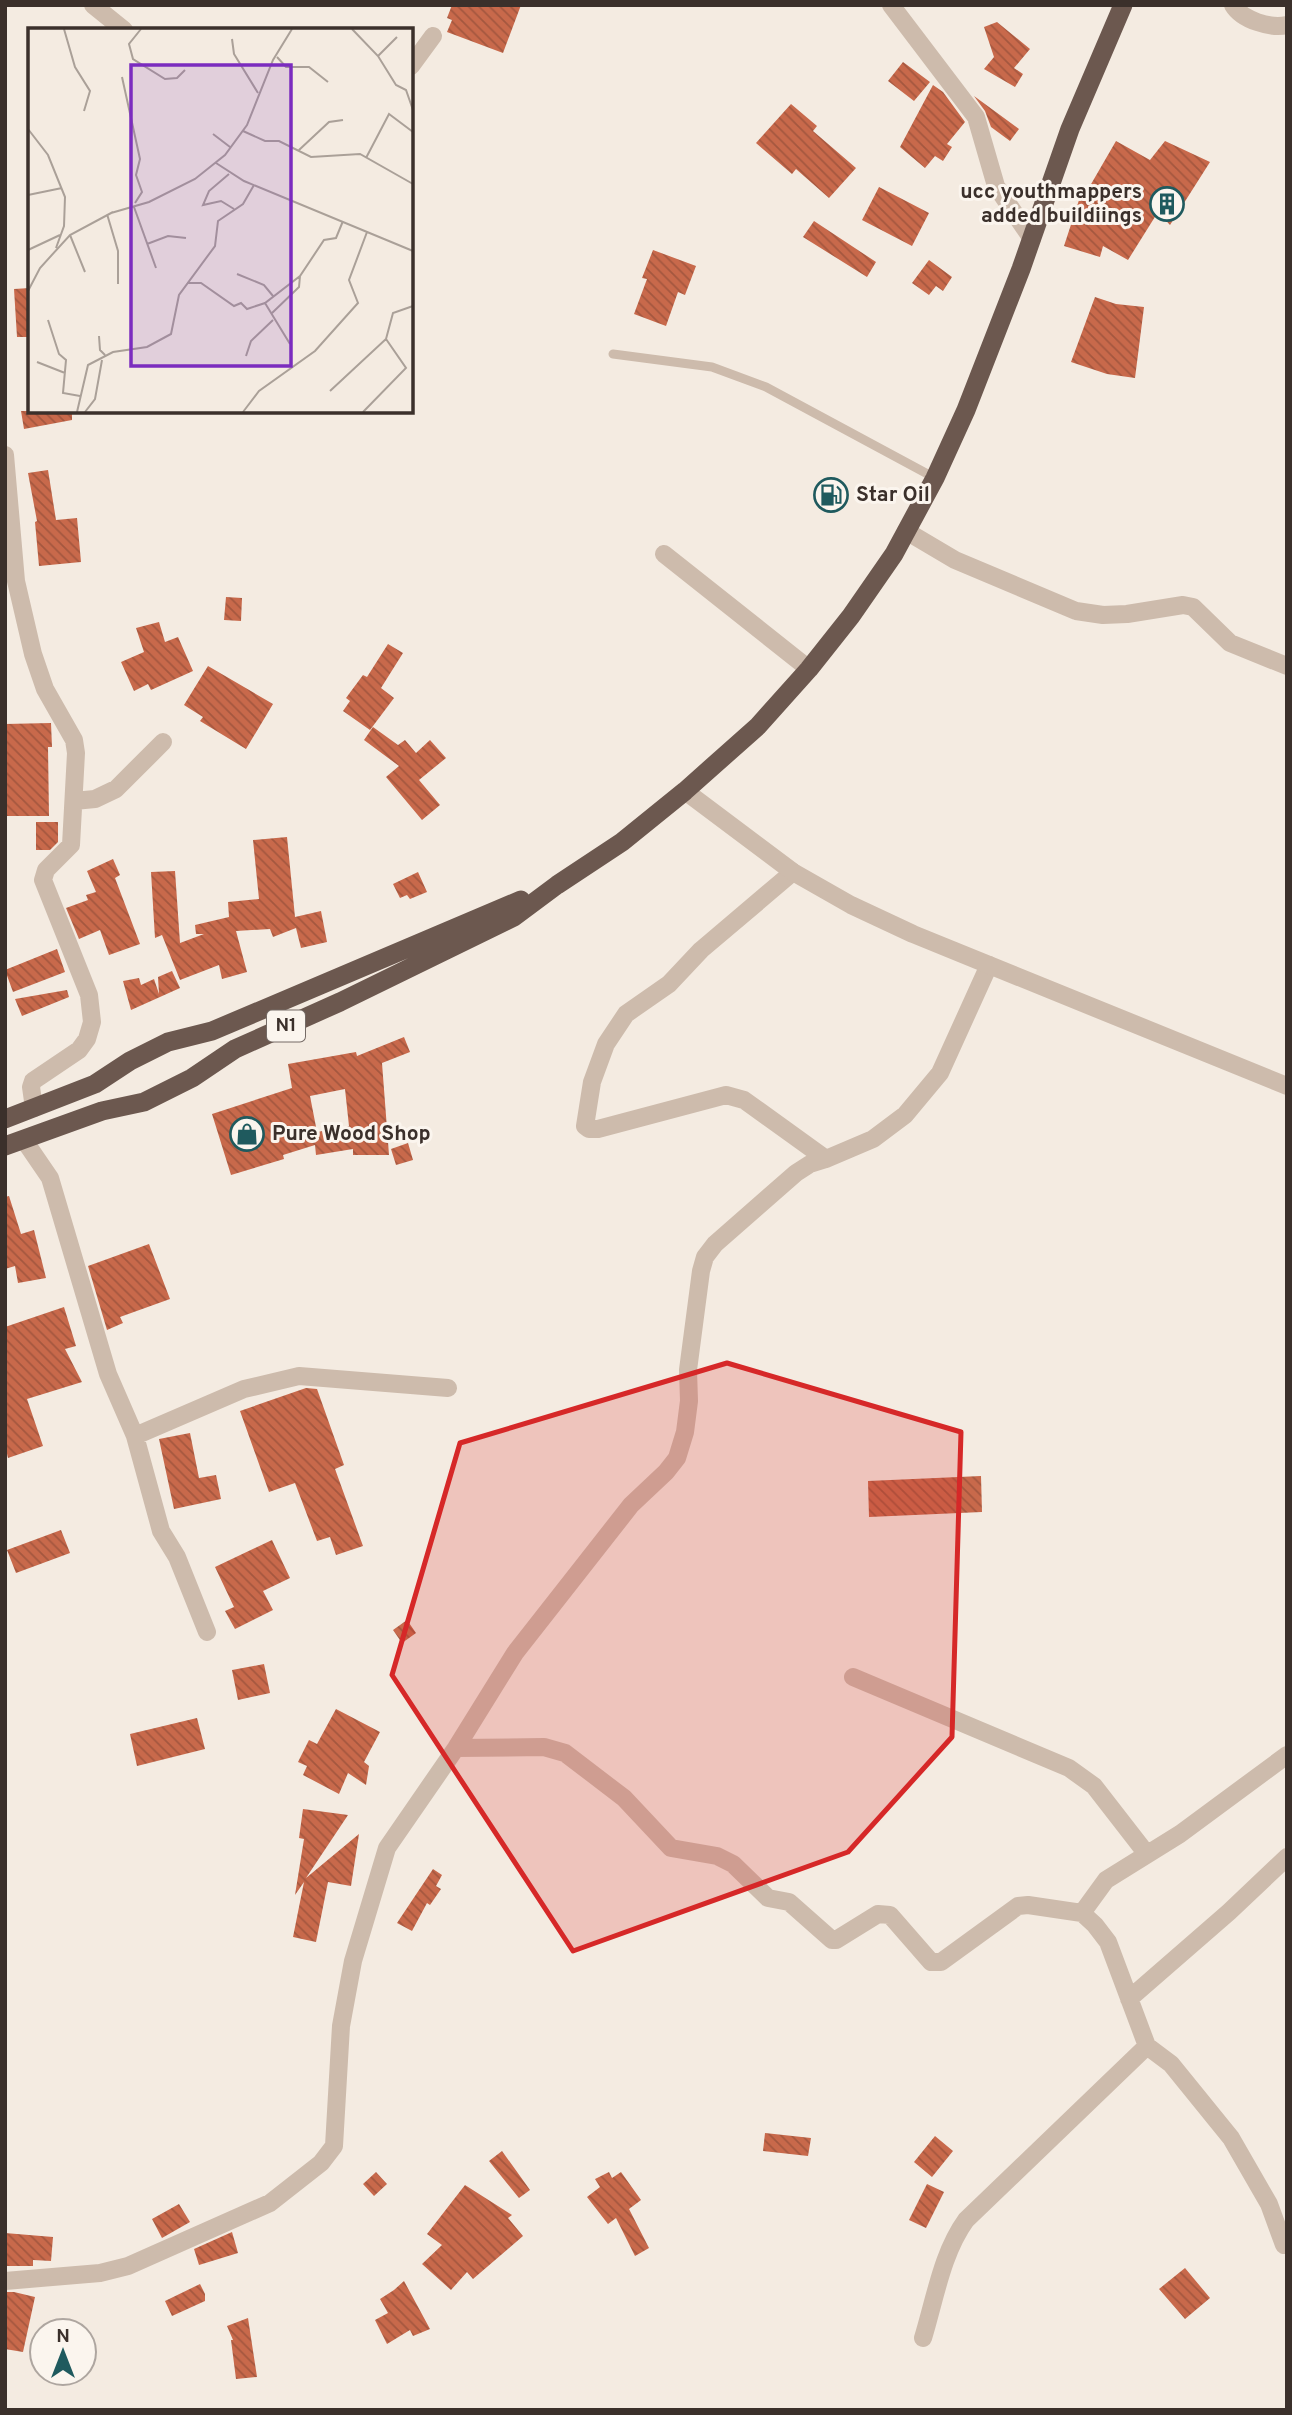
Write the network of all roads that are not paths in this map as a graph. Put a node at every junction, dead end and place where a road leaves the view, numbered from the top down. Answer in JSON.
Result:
{"nodes":[{"id":1,"x":93,"y":5,"type":"edge"},
{"id":2,"x":891,"y":5,"type":"edge"},
{"id":3,"x":1123,"y":5,"type":"edge"},
{"id":4,"x":1233,"y":5,"type":"edge"},
{"id":5,"x":1287,"y":24,"type":"edge"},
{"id":6,"x":122,"y":28,"type":"edge"},
{"id":7,"x":433,"y":36,"type":"dead end"},
{"id":8,"x":413,"y":63,"type":"edge"},
{"id":9,"x":1031,"y":239,"type":"junction"},
{"id":10,"x":613,"y":354,"type":"dead end"},
{"id":11,"x":5,"y":455,"type":"edge"},
{"id":12,"x":935,"y":478,"type":"junction"},
{"id":13,"x":906,"y":531,"type":"junction"},
{"id":14,"x":664,"y":554,"type":"dead end"},
{"id":15,"x":1287,"y":666,"type":"edge"},
{"id":16,"x":809,"y":669,"type":"junction"},
{"id":17,"x":163,"y":742,"type":"dead end"},
{"id":18,"x":685,"y":791,"type":"junction"},
{"id":19,"x":74,"y":801,"type":"junction"},
{"id":20,"x":793,"y":872,"type":"junction"},
{"id":21,"x":557,"y":885,"type":"junction"},
{"id":22,"x":989,"y":965,"type":"junction"},
{"id":23,"x":1287,"y":1086,"type":"edge"},
{"id":24,"x":34,"y":1108,"type":"junction"},
{"id":25,"x":5,"y":1119,"type":"edge"},
{"id":26,"x":14,"y":1143,"type":"edge"},
{"id":27,"x":826,"y":1159,"type":"junction"},
{"id":28,"x":448,"y":1388,"type":"dead end"},
{"id":29,"x":135,"y":1436,"type":"junction"},
{"id":30,"x":207,"y":1632,"type":"dead end"},
{"id":31,"x":853,"y":1677,"type":"dead end"},
{"id":32,"x":456,"y":1748,"type":"junction"},
{"id":33,"x":1287,"y":1755,"type":"edge"},
{"id":34,"x":1146,"y":1853,"type":"junction"},
{"id":35,"x":1287,"y":1857,"type":"edge"},
{"id":36,"x":1082,"y":1913,"type":"junction"},
{"id":37,"x":1129,"y":1999,"type":"junction"},
{"id":38,"x":1147,"y":2046,"type":"junction"},
{"id":39,"x":1284,"y":2245,"type":"dead end"},
{"id":40,"x":5,"y":2281,"type":"edge"},
{"id":41,"x":923,"y":2338,"type":"dead end"}],
"edges":[{"from":1,"to":6,"type":"street"},
{"from":2,"to":9,"type":"street"},
{"from":3,"to":9,"type":"highway","number":"N1"},
{"from":4,"to":5,"type":"street"},
{"from":7,"to":8,"type":"street"},
{"from":9,"to":12,"type":"highway","number":"N1"},
{"from":10,"to":12,"type":"lane"},
{"from":11,"to":19,"type":"street"},
{"from":12,"to":13,"type":"highway","number":"N1"},
{"from":13,"to":15,"type":"street"},
{"from":13,"to":16,"type":"highway","number":"N1"},
{"from":14,"to":16,"type":"street"},
{"from":16,"to":18,"type":"highway","number":"N1"},
{"from":17,"to":19,"type":"street"},
{"from":18,"to":20,"type":"street"},
{"from":18,"to":21,"type":"highway","number":"N1"},
{"from":19,"to":24,"type":"street"},
{"from":20,"to":22,"type":"street"},
{"from":20,"to":27,"type":"street"},
{"from":21,"to":24,"type":"highway","number":"N1"},
{"from":21,"to":26,"type":"highway","number":"N1"},
{"from":22,"to":23,"type":"street"},
{"from":22,"to":27,"type":"street"},
{"from":24,"to":25,"type":"highway","number":"N1"},
{"from":26,"to":29,"type":"street"},
{"from":27,"to":32,"type":"street"},
{"from":28,"to":29,"type":"street"},
{"from":29,"to":30,"type":"street"},
{"from":31,"to":34,"type":"street"},
{"from":32,"to":36,"type":"street"},
{"from":32,"to":40,"type":"street"},
{"from":33,"to":34,"type":"street"},
{"from":34,"to":36,"type":"street"},
{"from":35,"to":37,"type":"street"},
{"from":36,"to":37,"type":"street"},
{"from":37,"to":38,"type":"street"},
{"from":38,"to":39,"type":"street"},
{"from":38,"to":41,"type":"street"}]}
